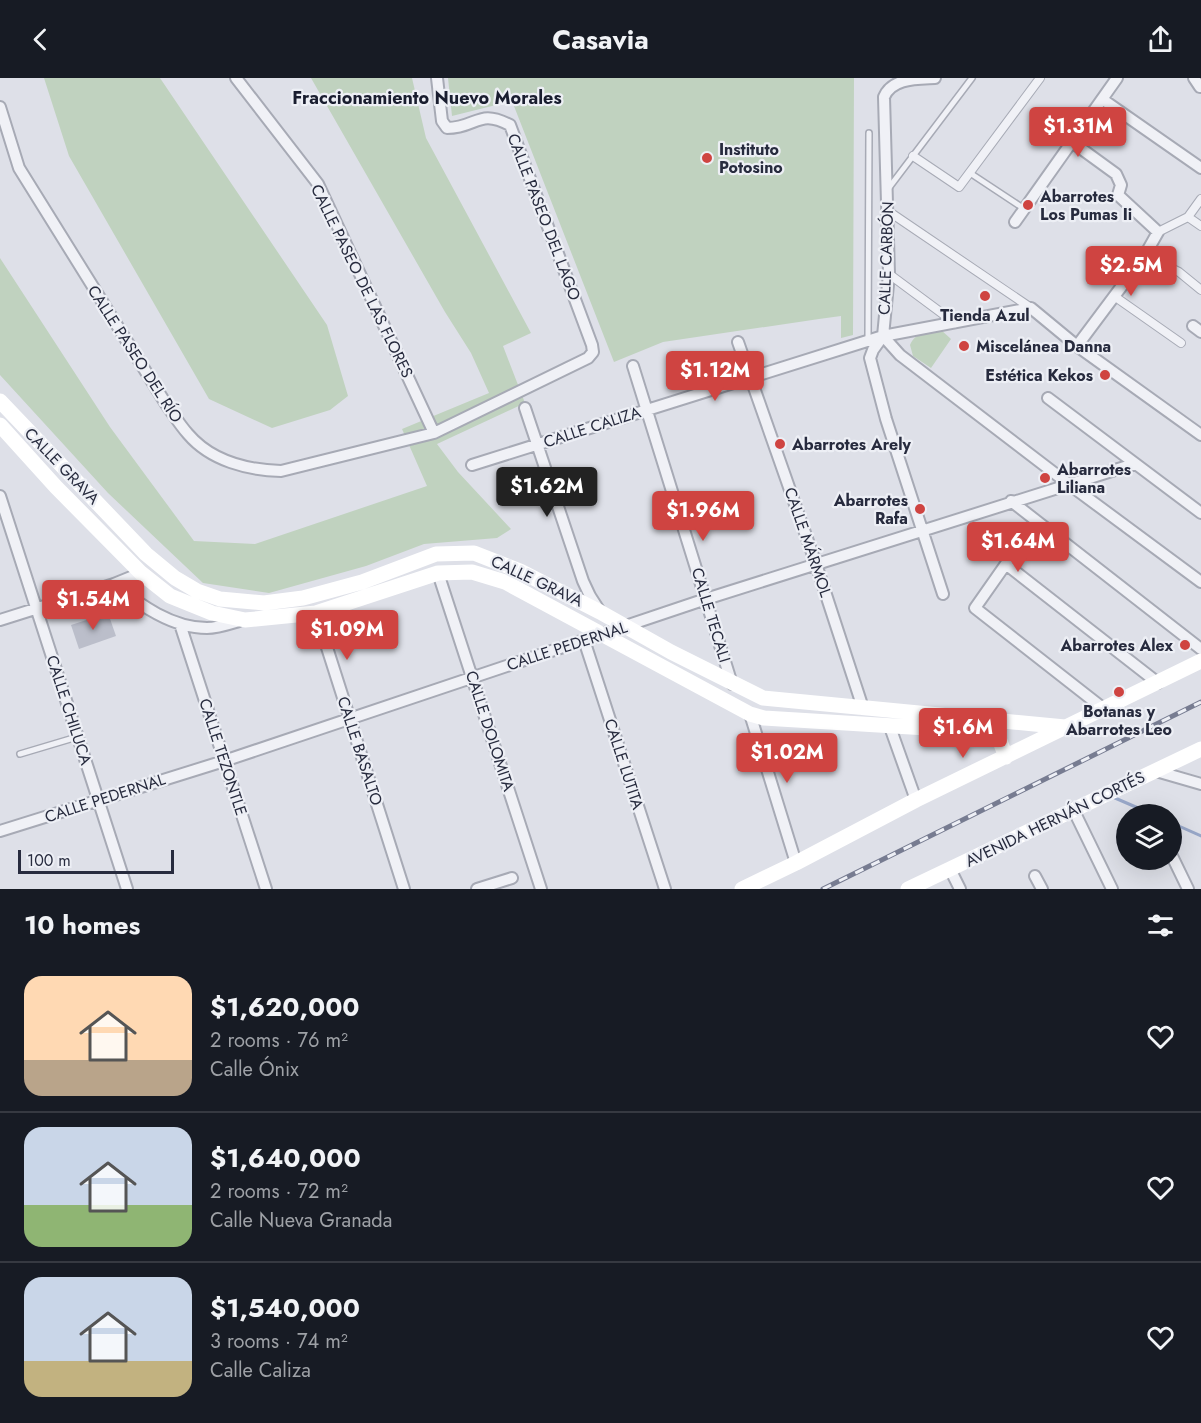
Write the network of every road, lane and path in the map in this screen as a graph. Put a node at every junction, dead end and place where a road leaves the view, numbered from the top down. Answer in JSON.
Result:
{"nodes":[{"id":1,"x":236,"y":78,"type":"edge"},
{"id":2,"x":437,"y":78,"type":"edge"},
{"id":3,"x":934,"y":78,"type":"edge"},
{"id":4,"x":972,"y":78,"type":"edge"},
{"id":5,"x":1040,"y":78,"type":"edge"},
{"id":6,"x":1117,"y":78,"type":"edge"},
{"id":7,"x":906,"y":79,"type":"edge"},
{"id":8,"x":1102,"y":99,"type":"junction"},
{"id":9,"x":0,"y":107,"type":"edge"},
{"id":10,"x":869,"y":133,"type":"dead end"},
{"id":11,"x":1072,"y":142,"type":"junction"},
{"id":12,"x":913,"y":156,"type":"junction"},
{"id":13,"x":1201,"y":168,"type":"edge"},
{"id":14,"x":970,"y":173,"type":"junction"},
{"id":15,"x":887,"y":190,"type":"junction"},
{"id":16,"x":1201,"y":199,"type":"edge"},
{"id":17,"x":1023,"y":208,"type":"junction"},
{"id":18,"x":888,"y":211,"type":"junction"},
{"id":19,"x":1188,"y":217,"type":"junction"},
{"id":20,"x":1015,"y":222,"type":"dead end"},
{"id":21,"x":1201,"y":226,"type":"edge"},
{"id":22,"x":1158,"y":232,"type":"junction"},
{"id":23,"x":1145,"y":255,"type":"junction"},
{"id":24,"x":889,"y":274,"type":"junction"},
{"id":25,"x":1201,"y":290,"type":"edge"},
{"id":26,"x":1114,"y":296,"type":"junction"},
{"id":27,"x":1031,"y":308,"type":"junction"},
{"id":28,"x":955,"y":323,"type":"junction"},
{"id":29,"x":883,"y":336,"type":"junction"},
{"id":30,"x":868,"y":340,"type":"junction"},
{"id":31,"x":738,"y":342,"type":"dead end"},
{"id":32,"x":1181,"y":343,"type":"dead end"},
{"id":33,"x":1077,"y":346,"type":"junction"},
{"id":34,"x":592,"y":352,"type":"joint"},
{"id":35,"x":633,"y":366,"type":"dead end"},
{"id":36,"x":750,"y":376,"type":"junction"},
{"id":37,"x":1048,"y":398,"type":"dead end"},
{"id":38,"x":0,"y":401,"type":"edge"},
{"id":39,"x":525,"y":408,"type":"dead end"},
{"id":40,"x":645,"y":409,"type":"junction"},
{"id":41,"x":0,"y":425,"type":"edge"},
{"id":42,"x":434,"y":433,"type":"junction"},
{"id":43,"x":1201,"y":435,"type":"edge"},
{"id":44,"x":537,"y":445,"type":"junction"},
{"id":45,"x":1134,"y":464,"type":"junction"},
{"id":46,"x":472,"y":465,"type":"dead end"},
{"id":47,"x":1070,"y":485,"type":"junction"},
{"id":48,"x":0,"y":496,"type":"edge"},
{"id":49,"x":1011,"y":501,"type":"junction"},
{"id":50,"x":1201,"y":513,"type":"edge"},
{"id":51,"x":1036,"y":521,"type":"junction"},
{"id":52,"x":922,"y":530,"type":"junction"},
{"id":53,"x":816,"y":564,"type":"junction"},
{"id":54,"x":1007,"y":565,"type":"junction"},
{"id":55,"x":141,"y":573,"type":"junction"},
{"id":56,"x":438,"y":573,"type":"junction"},
{"id":57,"x":1201,"y":582,"type":"edge"},
{"id":58,"x":114,"y":584,"type":"junction"},
{"id":59,"x":943,"y":594,"type":"dead end"},
{"id":60,"x":706,"y":599,"type":"junction"},
{"id":61,"x":37,"y":608,"type":"junction"},
{"id":62,"x":600,"y":612,"type":"junction"},
{"id":63,"x":316,"y":613,"type":"junction"},
{"id":64,"x":0,"y":620,"type":"edge"},
{"id":65,"x":246,"y":620,"type":"junction"},
{"id":66,"x":180,"y":624,"type":"junction"},
{"id":67,"x":625,"y":627,"type":"junction"},
{"id":68,"x":600,"y":635,"type":"junction"},
{"id":69,"x":584,"y":640,"type":"junction"},
{"id":70,"x":1201,"y":649,"type":"edge"},
{"id":71,"x":1201,"y":661,"type":"edge"},
{"id":72,"x":473,"y":677,"type":"junction"},
{"id":73,"x":1158,"y":683,"type":"junction"},
{"id":74,"x":732,"y":684,"type":"junction"},
{"id":75,"x":863,"y":708,"type":"junction"},
{"id":76,"x":1104,"y":709,"type":"junction"},
{"id":77,"x":750,"y":714,"type":"junction"},
{"id":78,"x":350,"y":718,"type":"junction"},
{"id":79,"x":890,"y":727,"type":"junction"},
{"id":80,"x":1065,"y":728,"type":"junction"},
{"id":81,"x":77,"y":737,"type":"junction"},
{"id":82,"x":1201,"y":749,"type":"edge"},
{"id":83,"x":20,"y":754,"type":"dead end"},
{"id":84,"x":1006,"y":757,"type":"junction"},
{"id":85,"x":224,"y":761,"type":"junction"},
{"id":86,"x":1156,"y":771,"type":"junction"},
{"id":87,"x":1201,"y":784,"type":"edge"},
{"id":88,"x":916,"y":800,"type":"junction"},
{"id":89,"x":98,"y":801,"type":"junction"},
{"id":90,"x":1073,"y":809,"type":"junction"},
{"id":91,"x":0,"y":831,"type":"edge"},
{"id":92,"x":796,"y":863,"type":"junction"},
{"id":93,"x":950,"y":869,"type":"junction"},
{"id":94,"x":1179,"y":870,"type":"edge"},
{"id":95,"x":1035,"y":876,"type":"dead end"},
{"id":96,"x":512,"y":878,"type":"dead end"},
{"id":97,"x":127,"y":889,"type":"edge"},
{"id":98,"x":266,"y":889,"type":"edge"},
{"id":99,"x":404,"y":889,"type":"edge"},
{"id":100,"x":477,"y":889,"type":"edge"},
{"id":101,"x":541,"y":889,"type":"edge"},
{"id":102,"x":665,"y":889,"type":"edge"},
{"id":103,"x":742,"y":889,"type":"edge"},
{"id":104,"x":908,"y":889,"type":"edge"},
{"id":105,"x":960,"y":889,"type":"edge"},
{"id":106,"x":1042,"y":889,"type":"edge"},
{"id":107,"x":1112,"y":889,"type":"edge"},
{"id":108,"x":1188,"y":889,"type":"edge"}],
"edges":[{"from":1,"to":42,"type":"street","name":"CALLE PASEO DE LAS FLORES"},
{"from":2,"to":34,"type":"street","name":"CALLE PASEO DEL LAGO"},
{"from":3,"to":7,"type":"street"},
{"from":4,"to":12,"type":"lane"},
{"from":5,"to":14,"type":"street"},
{"from":6,"to":8,"type":"street"},
{"from":7,"to":15,"type":"street","name":"CALLE CARBÓN"},
{"from":8,"to":11,"type":"street"},
{"from":8,"to":13,"type":"street"},
{"from":9,"to":42,"type":"street","name":"CALLE PASEO DEL RÍO"},
{"from":10,"to":30,"type":"lane"},
{"from":11,"to":17,"type":"street"},
{"from":11,"to":22,"type":"street"},
{"from":12,"to":14,"type":"street"},
{"from":12,"to":15,"type":"lane"},
{"from":14,"to":17,"type":"lane"},
{"from":15,"to":18,"type":"street","name":"CALLE CARBÓN"},
{"from":16,"to":19,"type":"street"},
{"from":17,"to":20,"type":"street"},
{"from":18,"to":24,"type":"street","name":"CALLE CARBÓN"},
{"from":18,"to":27,"type":"street"},
{"from":19,"to":21,"type":"street"},
{"from":19,"to":22,"type":"street"},
{"from":22,"to":23,"type":"street"},
{"from":23,"to":25,"type":"street"},
{"from":23,"to":26,"type":"street"},
{"from":24,"to":28,"type":"street"},
{"from":24,"to":29,"type":"street","name":"CALLE CARBÓN"},
{"from":26,"to":32,"type":"street"},
{"from":26,"to":33,"type":"street"},
{"from":27,"to":28,"type":"street","name":"CALLE CALIZA"},
{"from":27,"to":33,"type":"street"},
{"from":28,"to":29,"type":"street","name":"CALLE CALIZA"},
{"from":29,"to":30,"type":"street","name":"CALLE CALIZA"},
{"from":29,"to":47,"type":"street"},
{"from":29,"to":52,"type":"street","name":"CALLE CARBÓN"},
{"from":30,"to":36,"type":"street","name":"CALLE CALIZA"},
{"from":31,"to":36,"type":"street","name":"CALLE MÁRMOL"},
{"from":33,"to":43,"type":"street"},
{"from":34,"to":42,"type":"street","name":"CALLE PASEO DEL RÍO"},
{"from":35,"to":40,"type":"street","name":"CALLE TECALI"},
{"from":36,"to":40,"type":"street","name":"CALLE CALIZA"},
{"from":36,"to":53,"type":"street","name":"CALLE MÁRMOL"},
{"from":37,"to":45,"type":"street"},
{"from":38,"to":62,"type":"main road","name":"CALLE GRAVA"},
{"from":39,"to":44,"type":"street"},
{"from":40,"to":44,"type":"street","name":"CALLE CALIZA"},
{"from":40,"to":60,"type":"street","name":"CALLE TECALI"},
{"from":41,"to":55,"type":"main road","name":"CALLE GRAVA"},
{"from":44,"to":46,"type":"street","name":"CALLE CALIZA"},
{"from":44,"to":62,"type":"street"},
{"from":45,"to":47,"type":"street","name":"CALLE PEDERNAL"},
{"from":45,"to":50,"type":"street"},
{"from":47,"to":49,"type":"street","name":"CALLE PEDERNAL"},
{"from":47,"to":57,"type":"street"},
{"from":48,"to":61,"type":"street","name":"CALLE CHILUCA"},
{"from":49,"to":51,"type":"street"},
{"from":49,"to":52,"type":"street","name":"CALLE PEDERNAL"},
{"from":51,"to":54,"type":"street"},
{"from":51,"to":70,"type":"street"},
{"from":52,"to":53,"type":"street","name":"CALLE PEDERNAL"},
{"from":52,"to":59,"type":"street","name":"CALLE CARBÓN"},
{"from":53,"to":60,"type":"street","name":"CALLE PEDERNAL"},
{"from":53,"to":75,"type":"street","name":"CALLE MÁRMOL"},
{"from":54,"to":73,"type":"street"},
{"from":54,"to":76,"type":"street"},
{"from":55,"to":58,"type":"street"},
{"from":55,"to":65,"type":"main road","name":"CALLE GRAVA"},
{"from":56,"to":63,"type":"main road","name":"CALLE GRAVA"},
{"from":56,"to":68,"type":"main road","name":"CALLE GRAVA"},
{"from":56,"to":72,"type":"street","name":"CALLE DOLOMITA"},
{"from":58,"to":61,"type":"street"},
{"from":58,"to":66,"type":"street"},
{"from":60,"to":67,"type":"street","name":"CALLE PEDERNAL"},
{"from":60,"to":74,"type":"street","name":"CALLE TECALI"},
{"from":61,"to":64,"type":"street"},
{"from":61,"to":81,"type":"street","name":"CALLE CHILUCA"},
{"from":62,"to":67,"type":"main road","name":"CALLE GRAVA"},
{"from":63,"to":65,"type":"main road","name":"CALLE GRAVA"},
{"from":63,"to":78,"type":"street","name":"CALLE BASALTO"},
{"from":65,"to":66,"type":"street"},
{"from":66,"to":85,"type":"street","name":"CALLE TEZONTLE"},
{"from":67,"to":68,"type":"street","name":"CALLE PEDERNAL"},
{"from":67,"to":74,"type":"main road","name":"CALLE GRAVA"},
{"from":68,"to":69,"type":"street","name":"CALLE PEDERNAL"},
{"from":68,"to":77,"type":"main road","name":"CALLE GRAVA"},
{"from":69,"to":72,"type":"street","name":"CALLE PEDERNAL"},
{"from":69,"to":102,"type":"street","name":"CALLE LUTITA"},
{"from":71,"to":73,"type":"main road"},
{"from":72,"to":78,"type":"street","name":"CALLE PEDERNAL"},
{"from":72,"to":101,"type":"street","name":"CALLE DOLOMITA"},
{"from":73,"to":76,"type":"main road"},
{"from":74,"to":75,"type":"main road","name":"CALLE GRAVA"},
{"from":75,"to":80,"type":"main road","name":"CALLE GRAVA"},
{"from":76,"to":80,"type":"main road"},
{"from":77,"to":79,"type":"main road","name":"CALLE GRAVA"},
{"from":77,"to":92,"type":"street"},
{"from":78,"to":85,"type":"street","name":"CALLE PEDERNAL"},
{"from":78,"to":99,"type":"street","name":"CALLE BASALTO"},
{"from":79,"to":84,"type":"main road","name":"CALLE GRAVA"},
{"from":79,"to":88,"type":"street"},
{"from":80,"to":84,"type":"main road"},
{"from":81,"to":83,"type":"lane"},
{"from":81,"to":89,"type":"street","name":"CALLE CHILUCA"},
{"from":82,"to":86,"type":"main road","name":"AVENIDA HERNÁN CORTÉS"},
{"from":84,"to":88,"type":"main road"},
{"from":85,"to":89,"type":"street","name":"CALLE PEDERNAL"},
{"from":85,"to":98,"type":"street","name":"CALLE TEZONTLE"},
{"from":86,"to":87,"type":"street"},
{"from":86,"to":90,"type":"main road","name":"AVENIDA HERNÁN CORTÉS"},
{"from":88,"to":92,"type":"main road"},
{"from":89,"to":91,"type":"street","name":"CALLE PEDERNAL"},
{"from":89,"to":97,"type":"street","name":"CALLE CHILUCA"},
{"from":90,"to":93,"type":"main road","name":"AVENIDA HERNÁN CORTÉS"},
{"from":90,"to":107,"type":"street"},
{"from":92,"to":103,"type":"main road"},
{"from":93,"to":104,"type":"main road","name":"AVENIDA HERNÁN CORTÉS"},
{"from":93,"to":105,"type":"street"},
{"from":94,"to":108,"type":"street"},
{"from":95,"to":106,"type":"street"},
{"from":96,"to":100,"type":"street"}]}
